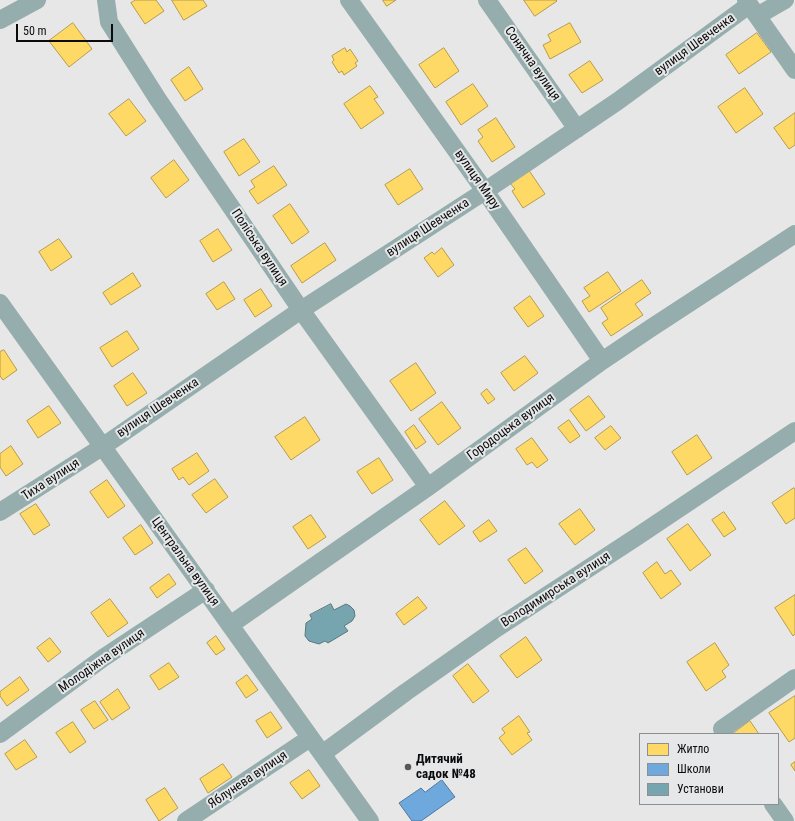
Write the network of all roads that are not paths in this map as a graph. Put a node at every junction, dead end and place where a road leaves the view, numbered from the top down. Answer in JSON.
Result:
{"nodes":[{"id":1,"x":37,"y":0,"type":"edge"},
{"id":2,"x":106,"y":0,"type":"edge"},
{"id":3,"x":349,"y":0,"type":"edge"},
{"id":4,"x":487,"y":0,"type":"edge"},
{"id":5,"x":785,"y":0,"type":"edge"},
{"id":6,"x":751,"y":7,"type":"edge"},
{"id":7,"x":0,"y":20,"type":"edge"},
{"id":8,"x":795,"y":70,"type":"edge"},
{"id":9,"x":577,"y":129,"type":"junction"},
{"id":10,"x":485,"y":191,"type":"junction"},
{"id":11,"x":795,"y":234,"type":"edge"},
{"id":12,"x":0,"y":303,"type":"edge"},
{"id":13,"x":301,"y":310,"type":"junction"},
{"id":14,"x":602,"y":361,"type":"junction"},
{"id":15,"x":795,"y":431,"type":"edge"},
{"id":16,"x":102,"y":447,"type":"junction"},
{"id":17,"x":428,"y":487,"type":"junction"},
{"id":18,"x":0,"y":512,"type":"edge"},
{"id":19,"x":206,"y":590,"type":"junction"},
{"id":20,"x":230,"y":625,"type":"junction"},
{"id":21,"x":795,"y":678,"type":"edge"},
{"id":22,"x":723,"y":731,"type":"edge"},
{"id":23,"x":0,"y":734,"type":"edge"},
{"id":24,"x":310,"y":738,"type":"junction"},
{"id":25,"x":322,"y":754,"type":"junction"},
{"id":26,"x":774,"y":805,"type":"edge"},
{"id":27,"x":186,"y":821,"type":"edge"},
{"id":28,"x":370,"y":821,"type":"edge"},
{"id":29,"x":785,"y":821,"type":"edge"}],
"edges":[{"from":1,"to":7,"type":"street"},
{"from":2,"to":13,"type":"street","name":"Поліська вулиця"},
{"from":3,"to":10,"type":"street","name":"вулиця Миру"},
{"from":4,"to":9,"type":"street","name":"Сонячна вулиця"},
{"from":5,"to":6,"type":"street","name":"вулиця Шевченка"},
{"from":6,"to":8,"type":"street"},
{"from":6,"to":9,"type":"street","name":"вулиця Шевченка"},
{"from":9,"to":10,"type":"street","name":"вулиця Шевченка"},
{"from":10,"to":13,"type":"street","name":"вулиця Шевченка"},
{"from":10,"to":14,"type":"street","name":"вулиця Миру"},
{"from":11,"to":14,"type":"street","name":"Городоцька вулиця"},
{"from":12,"to":16,"type":"street","name":"Центральна вулиця"},
{"from":13,"to":16,"type":"street","name":"вулиця Шевченка"},
{"from":13,"to":17,"type":"street","name":"Поліська вулиця"},
{"from":14,"to":17,"type":"street","name":"Городоцька вулиця"},
{"from":15,"to":25,"type":"street","name":"Володимирська вулиця"},
{"from":16,"to":18,"type":"street","name":"Тиха вулиця"},
{"from":16,"to":19,"type":"street","name":"Центральна вулиця"},
{"from":17,"to":20,"type":"street","name":"Городоцька вулиця"},
{"from":19,"to":20,"type":"street","name":"Центральна вулиця"},
{"from":19,"to":23,"type":"street","name":"Молодіжна вулиця"},
{"from":20,"to":24,"type":"street","name":"Центральна вулиця"},
{"from":21,"to":22,"type":"street"},
{"from":24,"to":25,"type":"street","name":"Центральна вулиця"},
{"from":24,"to":27,"type":"street","name":"Яблунева вулиця"},
{"from":25,"to":28,"type":"street","name":"Центральна вулиця"},
{"from":26,"to":29,"type":"street"}]}
